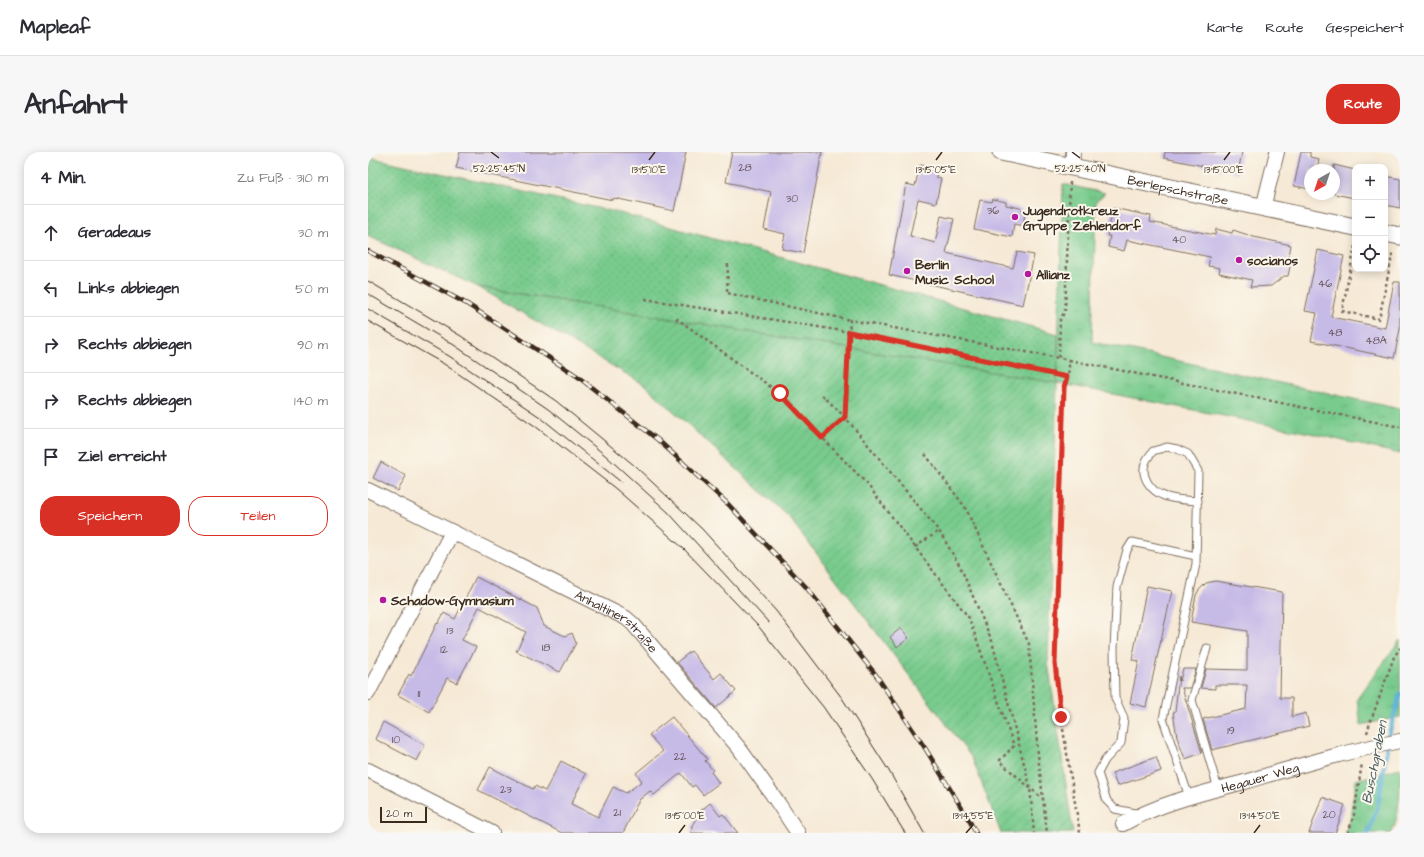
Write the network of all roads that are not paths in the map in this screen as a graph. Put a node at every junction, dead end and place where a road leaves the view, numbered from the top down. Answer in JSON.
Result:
{"nodes":[{"id":1,"x":1001,"y":152,"type":"edge"},
{"id":2,"x":1277,"y":152,"type":"edge"},
{"id":3,"x":1072,"y":167,"type":"edge"},
{"id":4,"x":1264,"y":208,"type":"junction"},
{"id":5,"x":1352,"y":226,"type":"edge"},
{"id":6,"x":1388,"y":235,"type":"edge"},
{"id":7,"x":1397,"y":242,"type":"edge"},
{"id":8,"x":368,"y":490,"type":"edge"},
{"id":9,"x":1198,"y":501,"type":"junction"},
{"id":10,"x":452,"y":532,"type":"junction"},
{"id":11,"x":1196,"y":556,"type":"junction"},
{"id":12,"x":1207,"y":648,"type":"dead end"},
{"id":13,"x":368,"y":693,"type":"edge"},
{"id":14,"x":1400,"y":740,"type":"edge"},
{"id":15,"x":368,"y":770,"type":"edge"},
{"id":16,"x":1218,"y":789,"type":"junction"},
{"id":17,"x":1189,"y":797,"type":"junction"},
{"id":18,"x":1141,"y":814,"type":"junction"},
{"id":19,"x":1123,"y":824,"type":"dead end"},
{"id":20,"x":492,"y":833,"type":"edge"},
{"id":21,"x":798,"y":833,"type":"edge"}],
"edges":[{"from":1,"to":3,"type":"street","name":"Berlepschstraße"},
{"from":2,"to":4,"type":"street"},
{"from":3,"to":4,"type":"street","name":"Berlepschstraße"},
{"from":4,"to":5,"type":"street","name":"Berlepschstraße"},
{"from":6,"to":7,"type":"street"},
{"from":8,"to":10,"type":"street","name":"Anhaltinerstraße"},
{"from":9,"to":9,"type":"lane"},
{"from":9,"to":11,"type":"lane"},
{"from":10,"to":13,"type":"street"},
{"from":10,"to":21,"type":"street","name":"Anhaltinerstraße"},
{"from":11,"to":17,"type":"lane"},
{"from":11,"to":18,"type":"lane"},
{"from":12,"to":16,"type":"lane"},
{"from":14,"to":16,"type":"street","name":"Hegauer Weg"},
{"from":15,"to":20,"type":"street"},
{"from":16,"to":17,"type":"street","name":"Hegauer Weg"},
{"from":17,"to":18,"type":"street","name":"Hegauer Weg"},
{"from":18,"to":19,"type":"street","name":"Hegauer Weg"}]}
